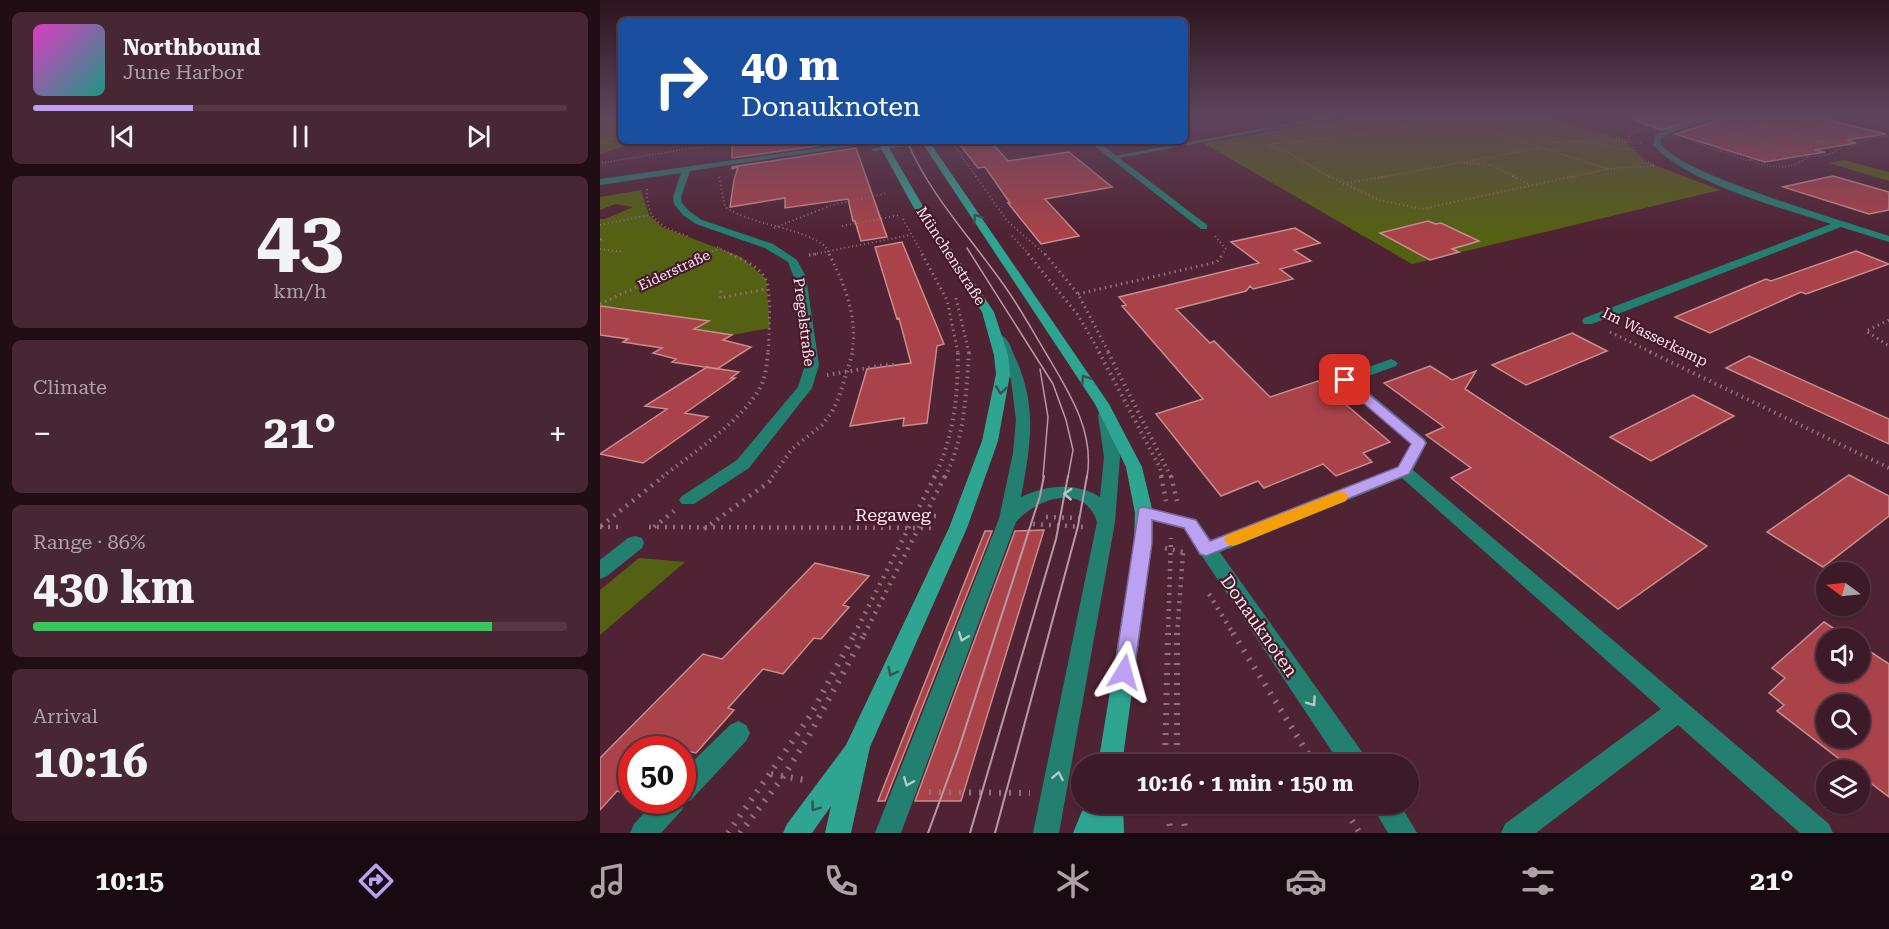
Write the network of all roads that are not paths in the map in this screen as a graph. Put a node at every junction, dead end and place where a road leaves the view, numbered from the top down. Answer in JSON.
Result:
{"nodes":[{"id":1,"x":809,"y":155,"type":"edge"},
{"id":2,"x":889,"y":155,"type":"edge"},
{"id":3,"x":938,"y":155,"type":"edge"},
{"id":4,"x":1110,"y":155,"type":"edge"},
{"id":5,"x":1125,"y":155,"type":"edge"},
{"id":6,"x":1665,"y":155,"type":"edge"},
{"id":7,"x":1113,"y":157,"type":"junction"},
{"id":8,"x":686,"y":169,"type":"junction"},
{"id":9,"x":600,"y":182,"type":"edge"},
{"id":10,"x":1842,"y":223,"type":"junction"},
{"id":11,"x":1204,"y":227,"type":"road end"},
{"id":12,"x":1889,"y":239,"type":"edge"},
{"id":13,"x":988,"y":312,"type":"junction"},
{"id":14,"x":1588,"y":321,"type":"road end"},
{"id":15,"x":1391,"y":363,"type":"dead end"},
{"id":16,"x":1102,"y":404,"type":"junction"},
{"id":17,"x":1404,"y":471,"type":"junction"},
{"id":18,"x":688,"y":500,"type":"dead end"},
{"id":19,"x":1007,"y":522,"type":"junction"},
{"id":20,"x":1105,"y":526,"type":"junction"},
{"id":21,"x":1144,"y":529,"type":"junction"},
{"id":22,"x":637,"y":532,"type":"road end"},
{"id":23,"x":1206,"y":550,"type":"junction"},
{"id":24,"x":600,"y":571,"type":"edge"},
{"id":25,"x":1679,"y":710,"type":"junction"},
{"id":26,"x":738,"y":733,"type":"dead end"},
{"id":27,"x":858,"y":747,"type":"junction"},
{"id":28,"x":1112,"y":754,"type":"edge"},
{"id":29,"x":1348,"y":754,"type":"edge"},
{"id":30,"x":696,"y":776,"type":"edge"},
{"id":31,"x":661,"y":814,"type":"edge"},
{"id":32,"x":1094,"y":814,"type":"edge"},
{"id":33,"x":1111,"y":814,"type":"edge"},
{"id":34,"x":1390,"y":814,"type":"edge"},
{"id":35,"x":889,"y":827,"type":"edge"},
{"id":36,"x":643,"y":833,"type":"edge"},
{"id":37,"x":795,"y":833,"type":"edge"},
{"id":38,"x":838,"y":833,"type":"edge"},
{"id":39,"x":1046,"y":833,"type":"edge"},
{"id":40,"x":1086,"y":833,"type":"edge"},
{"id":41,"x":1112,"y":833,"type":"edge"},
{"id":42,"x":1404,"y":833,"type":"edge"},
{"id":43,"x":1514,"y":833,"type":"edge"},
{"id":44,"x":1820,"y":833,"type":"edge"}],
"edges":[{"from":1,"to":8,"type":"street"},
{"from":2,"to":13,"type":"main road","name":"Münchenstraße"},
{"from":16,"to":3,"type":"main road","one_way":true},
{"from":4,"to":7,"type":"street"},
{"from":5,"to":7,"type":"street"},
{"from":6,"to":10,"type":"street"},
{"from":7,"to":11,"type":"street"},
{"from":8,"to":9,"type":"street"},
{"from":8,"to":18,"type":"street","name":"Pregelstraße"},
{"from":10,"to":12,"type":"street"},
{"from":10,"to":14,"type":"street","name":"Im Wasserkamp"},
{"from":13,"to":19,"type":"street"},
{"from":13,"to":27,"type":"main road","name":"Münchenstraße","one_way":true},
{"from":15,"to":17,"type":"street"},
{"from":16,"to":20,"type":"street"},
{"from":16,"to":21,"type":"main road"},
{"from":17,"to":23,"type":"street"},
{"from":17,"to":25,"type":"street"},
{"from":20,"to":19,"type":"street","one_way":true},
{"from":19,"to":35,"type":"street","one_way":true},
{"from":39,"to":20,"type":"street","one_way":true},
{"from":21,"to":23,"type":"street","name":"Donauknoten"},
{"from":21,"to":28,"type":"main road"},
{"from":22,"to":24,"type":"street"},
{"from":23,"to":29,"type":"street","name":"Donauknoten","one_way":true},
{"from":25,"to":43,"type":"street"},
{"from":25,"to":44,"type":"street"},
{"from":26,"to":30,"type":"street"},
{"from":27,"to":37,"type":"main road","one_way":true},
{"from":27,"to":38,"type":"main road"},
{"from":31,"to":36,"type":"street"},
{"from":32,"to":40,"type":"main road"},
{"from":33,"to":41,"type":"main road"},
{"from":34,"to":42,"type":"street"}]}
